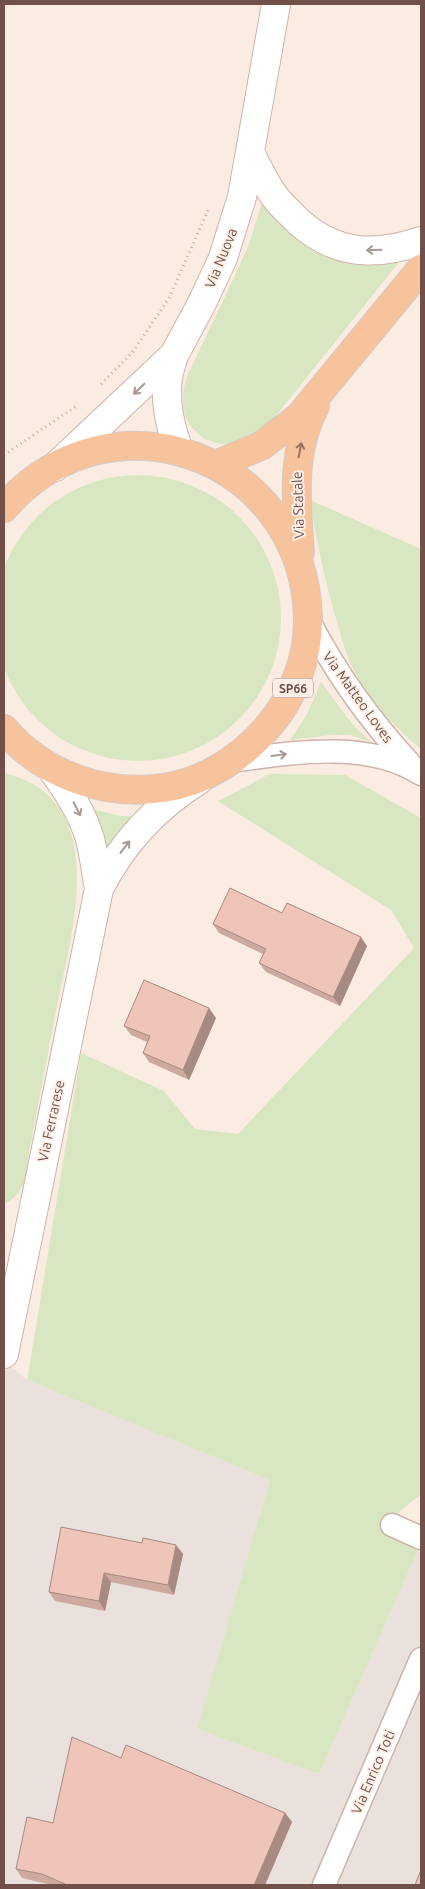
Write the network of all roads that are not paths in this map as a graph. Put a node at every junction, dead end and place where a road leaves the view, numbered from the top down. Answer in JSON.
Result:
{"nodes":[{"id":1,"x":276,"y":4,"type":"edge"},
{"id":2,"x":251,"y":154,"type":"junction"},
{"id":3,"x":421,"y":240,"type":"edge"},
{"id":4,"x":421,"y":269,"type":"edge"},
{"id":5,"x":174,"y":355,"type":"junction"},
{"id":6,"x":324,"y":388,"type":"junction"},
{"id":7,"x":179,"y":451,"type":"junction"},
{"id":8,"x":215,"y":465,"type":"junction"},
{"id":9,"x":55,"y":467,"type":"junction"},
{"id":10,"x":4,"y":508,"type":"edge"},
{"id":11,"x":301,"y":568,"type":"junction"},
{"id":12,"x":308,"y":619,"type":"junction"},
{"id":13,"x":4,"y":729,"type":"edge"},
{"id":14,"x":13,"y":749,"type":"edge"},
{"id":15,"x":51,"y":768,"type":"junction"},
{"id":16,"x":220,"y":768,"type":"junction"},
{"id":17,"x":418,"y":772,"type":"edge"},
{"id":18,"x":99,"y":888,"type":"junction"},
{"id":19,"x":4,"y":1351,"type":"edge"},
{"id":20,"x":392,"y":1525,"type":"dead end"},
{"id":21,"x":421,"y":1538,"type":"edge"},
{"id":22,"x":421,"y":1659,"type":"edge"},
{"id":23,"x":324,"y":1885,"type":"edge"}],
"edges":[{"from":1,"to":2,"type":"main road","name":"Via Nuova"},
{"from":3,"to":2,"type":"main road","one_way":true},
{"from":2,"to":5,"type":"main road","name":"Via Nuova"},
{"from":4,"to":6,"type":"main road","name":"Via Statale","number":"SP66"},
{"from":5,"to":7,"type":"main road","name":"Via Nuova"},
{"from":5,"to":9,"type":"main road","name":"Via Nuova","one_way":true},
{"from":6,"to":8,"type":"main road","name":"Via Statale","number":"SP66"},
{"from":11,"to":6,"type":"main road","name":"Via Statale","number":"SP66","one_way":true},
{"from":7,"to":8,"type":"main road","number":"SP66"},
{"from":7,"to":9,"type":"main road","number":"SP66"},
{"from":8,"to":11,"type":"main road","number":"SP66"},
{"from":9,"to":10,"type":"main road","number":"SP66"},
{"from":11,"to":12,"type":"main road","number":"SP66"},
{"from":12,"to":16,"type":"main road","number":"SP66"},
{"from":12,"to":17,"type":"street","name":"Via Matteo Loves"},
{"from":13,"to":14,"type":"main road","number":"SP66"},
{"from":14,"to":15,"type":"main road","number":"SP66"},
{"from":15,"to":16,"type":"main road","number":"SP66"},
{"from":15,"to":18,"type":"main road","name":"Via Ferrarese","one_way":true},
{"from":16,"to":17,"type":"street","name":"Via Matteo Loves","one_way":true},
{"from":18,"to":16,"type":"main road","name":"Via Ferrarese","one_way":true},
{"from":18,"to":19,"type":"main road","name":"Via Ferrarese"},
{"from":20,"to":21,"type":"street"},
{"from":22,"to":23,"type":"street","name":"Via Enrico Toti"}]}
